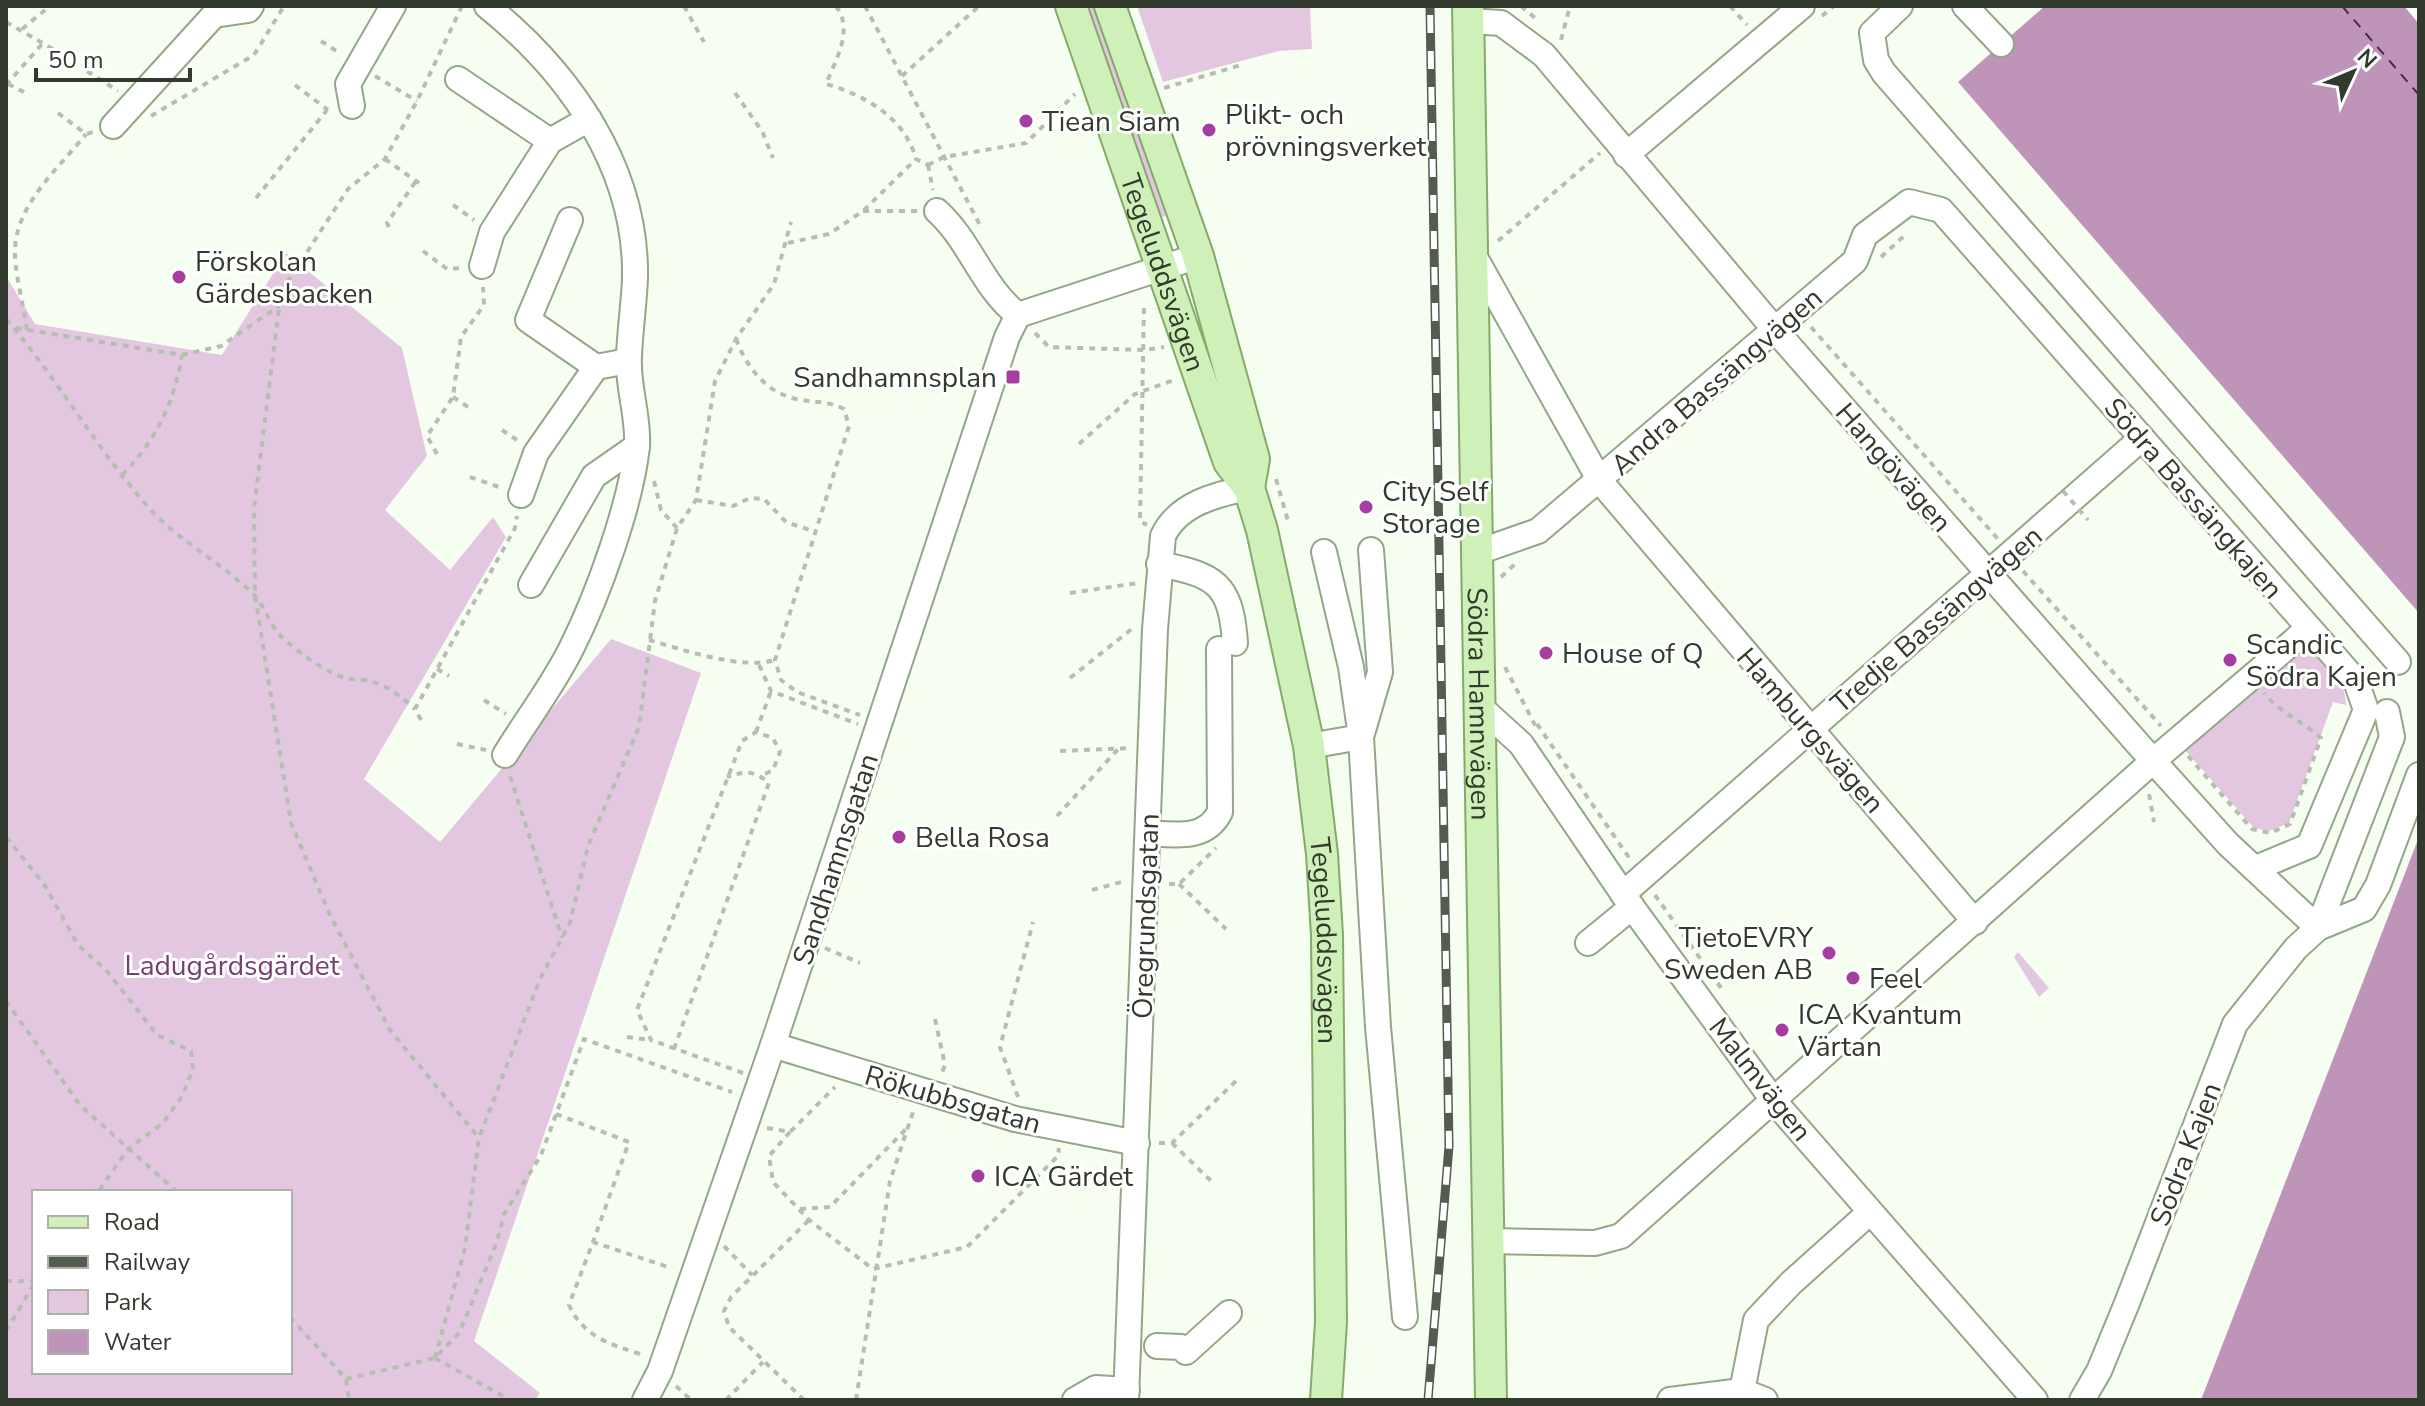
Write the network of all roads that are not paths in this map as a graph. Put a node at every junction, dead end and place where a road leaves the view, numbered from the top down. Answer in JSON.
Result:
{"nodes":[{"id":1,"x":251,"y":6,"type":"edge"},
{"id":2,"x":393,"y":6,"type":"edge"},
{"id":3,"x":487,"y":6,"type":"edge"},
{"id":4,"x":1071,"y":6,"type":"edge"},
{"id":5,"x":1110,"y":6,"type":"edge"},
{"id":6,"x":1802,"y":6,"type":"edge"},
{"id":7,"x":1900,"y":6,"type":"edge"},
{"id":8,"x":1965,"y":6,"type":"edge"},
{"id":9,"x":206,"y":11,"type":"edge"},
{"id":10,"x":1469,"y":14,"type":"edge"},
{"id":11,"x":2001,"y":44,"type":"dead end"},
{"id":12,"x":458,"y":79,"type":"dead end"},
{"id":13,"x":352,"y":106,"type":"road end"},
{"id":14,"x":589,"y":119,"type":"junction"},
{"id":15,"x":113,"y":126,"type":"road end"},
{"id":16,"x":550,"y":141,"type":"junction"},
{"id":17,"x":1620,"y":148,"type":"junction"},
{"id":18,"x":1941,"y":210,"type":"joint"},
{"id":19,"x":937,"y":211,"type":"dead end"},
{"id":20,"x":570,"y":220,"type":"dead end"},
{"id":21,"x":1483,"y":249,"type":"junction"},
{"id":22,"x":1198,"y":256,"type":"junction"},
{"id":23,"x":482,"y":266,"type":"road end"},
{"id":24,"x":1162,"y":268,"type":"junction"},
{"id":25,"x":1018,"y":315,"type":"junction"},
{"id":26,"x":1784,"y":339,"type":"junction"},
{"id":27,"x":628,"y":361,"type":"junction"},
{"id":28,"x":596,"y":367,"type":"junction"},
{"id":29,"x":2142,"y":438,"type":"junction"},
{"id":30,"x":637,"y":446,"type":"junction"},
{"id":31,"x":1600,"y":481,"type":"junction"},
{"id":32,"x":1249,"y":488,"type":"junction"},
{"id":33,"x":521,"y":495,"type":"road end"},
{"id":34,"x":1371,"y":550,"type":"dead end"},
{"id":35,"x":1324,"y":552,"type":"dead end"},
{"id":36,"x":1475,"y":553,"type":"junction"},
{"id":37,"x":1159,"y":564,"type":"junction"},
{"id":38,"x":1987,"y":573,"type":"junction"},
{"id":39,"x":531,"y":585,"type":"dead end"},
{"id":40,"x":2309,"y":628,"type":"junction"},
{"id":41,"x":2398,"y":662,"type":"dead end"},
{"id":42,"x":1478,"y":705,"type":"junction"},
{"id":43,"x":2387,"y":712,"type":"dead end"},
{"id":44,"x":1811,"y":730,"type":"junction"},
{"id":45,"x":1361,"y":737,"type":"junction"},
{"id":46,"x":1309,"y":746,"type":"junction"},
{"id":47,"x":505,"y":755,"type":"road end"},
{"id":48,"x":2153,"y":761,"type":"junction"},
{"id":49,"x":2419,"y":775,"type":"edge"},
{"id":50,"x":1148,"y":833,"type":"junction"},
{"id":51,"x":2256,"y":868,"type":"junction"},
{"id":52,"x":1627,"y":901,"type":"junction"},
{"id":53,"x":1975,"y":922,"type":"junction"},
{"id":54,"x":2318,"y":928,"type":"junction"},
{"id":55,"x":1588,"y":943,"type":"dead end"},
{"id":56,"x":773,"y":1045,"type":"junction"},
{"id":57,"x":1773,"y":1100,"type":"junction"},
{"id":58,"x":1148,"y":1143,"type":"junction"},
{"id":59,"x":1869,"y":1213,"type":"junction"},
{"id":60,"x":1489,"y":1241,"type":"junction"},
{"id":61,"x":1229,"y":1313,"type":"dead end"},
{"id":62,"x":1405,"y":1317,"type":"dead end"},
{"id":63,"x":1157,"y":1346,"type":"dead end"},
{"id":64,"x":1742,"y":1391,"type":"junction"},
{"id":65,"x":1126,"y":1395,"type":"edge"},
{"id":66,"x":645,"y":1400,"type":"edge"},
{"id":67,"x":1075,"y":1400,"type":"edge"},
{"id":68,"x":1326,"y":1400,"type":"edge"},
{"id":69,"x":1491,"y":1400,"type":"edge"},
{"id":70,"x":1670,"y":1400,"type":"edge"},
{"id":71,"x":1765,"y":1400,"type":"edge"},
{"id":72,"x":2035,"y":1400,"type":"edge"},
{"id":73,"x":2082,"y":1400,"type":"edge"}],
"edges":[{"from":1,"to":9,"type":"street"},
{"from":2,"to":13,"type":"street"},
{"from":3,"to":14,"type":"street"},
{"from":4,"to":24,"type":"main road","name":"Tegeluddsvägen"},
{"from":5,"to":22,"type":"main road","name":"Tegeluddsvägen"},
{"from":6,"to":17,"type":"street"},
{"from":7,"to":41,"type":"street","name":"Södra Bassängkajen"},
{"from":8,"to":11,"type":"street"},
{"from":9,"to":15,"type":"street"},
{"from":10,"to":17,"type":"street","name":"Hangövägen"},
{"from":10,"to":21,"type":"main road","name":"Södra Hamnvägen"},
{"from":12,"to":16,"type":"street"},
{"from":14,"to":16,"type":"street"},
{"from":14,"to":27,"type":"street"},
{"from":16,"to":23,"type":"street"},
{"from":17,"to":26,"type":"street","name":"Hangövägen"},
{"from":18,"to":26,"type":"street","name":"Andra Bassängvägen"},
{"from":18,"to":29,"type":"street","name":"Södra Bassängkajen"},
{"from":19,"to":25,"type":"street"},
{"from":20,"to":28,"type":"street"},
{"from":21,"to":31,"type":"street","name":"Hamburgsvägen"},
{"from":21,"to":36,"type":"main road","name":"Södra Hamnvägen"},
{"from":22,"to":24,"type":"street"},
{"from":22,"to":32,"type":"main road","name":"Tegeluddsvägen"},
{"from":24,"to":25,"type":"street"},
{"from":24,"to":32,"type":"main road","name":"Tegeluddsvägen"},
{"from":25,"to":56,"type":"street","name":"Sandhamnsgatan"},
{"from":26,"to":31,"type":"street","name":"Andra Bassängvägen"},
{"from":26,"to":38,"type":"street","name":"Hangövägen"},
{"from":27,"to":28,"type":"street"},
{"from":27,"to":30,"type":"street"},
{"from":28,"to":33,"type":"street"},
{"from":29,"to":38,"type":"street","name":"Tredje Bassängvägen"},
{"from":29,"to":40,"type":"street","name":"Södra Bassängkajen"},
{"from":30,"to":39,"type":"street"},
{"from":30,"to":47,"type":"street"},
{"from":31,"to":36,"type":"street","name":"Andra Bassängvägen"},
{"from":31,"to":44,"type":"street","name":"Hamburgsvägen"},
{"from":32,"to":37,"type":"street","name":"Öregrundsgatan"},
{"from":32,"to":46,"type":"main road","name":"Tegeluddsvägen"},
{"from":34,"to":45,"type":"street"},
{"from":35,"to":45,"type":"street"},
{"from":36,"to":42,"type":"main road","name":"Södra Hamnvägen"},
{"from":37,"to":50,"type":"street","name":"Öregrundsgatan"},
{"from":37,"to":50,"type":"street"},
{"from":38,"to":44,"type":"street","name":"Tredje Bassängvägen"},
{"from":38,"to":48,"type":"street","name":"Hangövägen"},
{"from":40,"to":48,"type":"street"},
{"from":40,"to":51,"type":"street","name":"Södra Bassängkajen"},
{"from":42,"to":52,"type":"street","name":"Malmvägen"},
{"from":42,"to":60,"type":"main road","name":"Södra Hamnvägen"},
{"from":43,"to":54,"type":"street","name":"Södra Kajen"},
{"from":44,"to":52,"type":"street","name":"Tredje Bassängvägen"},
{"from":44,"to":53,"type":"street","name":"Hamburgsvägen"},
{"from":45,"to":46,"type":"street"},
{"from":45,"to":62,"type":"street"},
{"from":46,"to":68,"type":"main road","name":"Tegeluddsvägen"},
{"from":48,"to":51,"type":"street","name":"Hangövägen"},
{"from":48,"to":53,"type":"street"},
{"from":49,"to":54,"type":"street","name":"Södra Kajen"},
{"from":50,"to":58,"type":"street","name":"Öregrundsgatan"},
{"from":51,"to":54,"type":"street","name":"Hangövägen"},
{"from":52,"to":55,"type":"street","name":"Tredje Bassängvägen"},
{"from":52,"to":57,"type":"street","name":"Malmvägen"},
{"from":53,"to":57,"type":"street"},
{"from":54,"to":73,"type":"street","name":"Södra Kajen"},
{"from":56,"to":58,"type":"street","name":"Rökubbsgatan"},
{"from":56,"to":66,"type":"street","name":"Sandhamnsgatan"},
{"from":57,"to":59,"type":"street","name":"Malmvägen"},
{"from":57,"to":60,"type":"street"},
{"from":58,"to":65,"type":"street","name":"Öregrundsgatan"},
{"from":59,"to":64,"type":"street"},
{"from":59,"to":72,"type":"street","name":"Malmvägen"},
{"from":60,"to":69,"type":"main road","name":"Södra Hamnvägen"},
{"from":61,"to":63,"type":"street"},
{"from":64,"to":70,"type":"street"},
{"from":64,"to":71,"type":"street"},
{"from":65,"to":67,"type":"street"}]}
